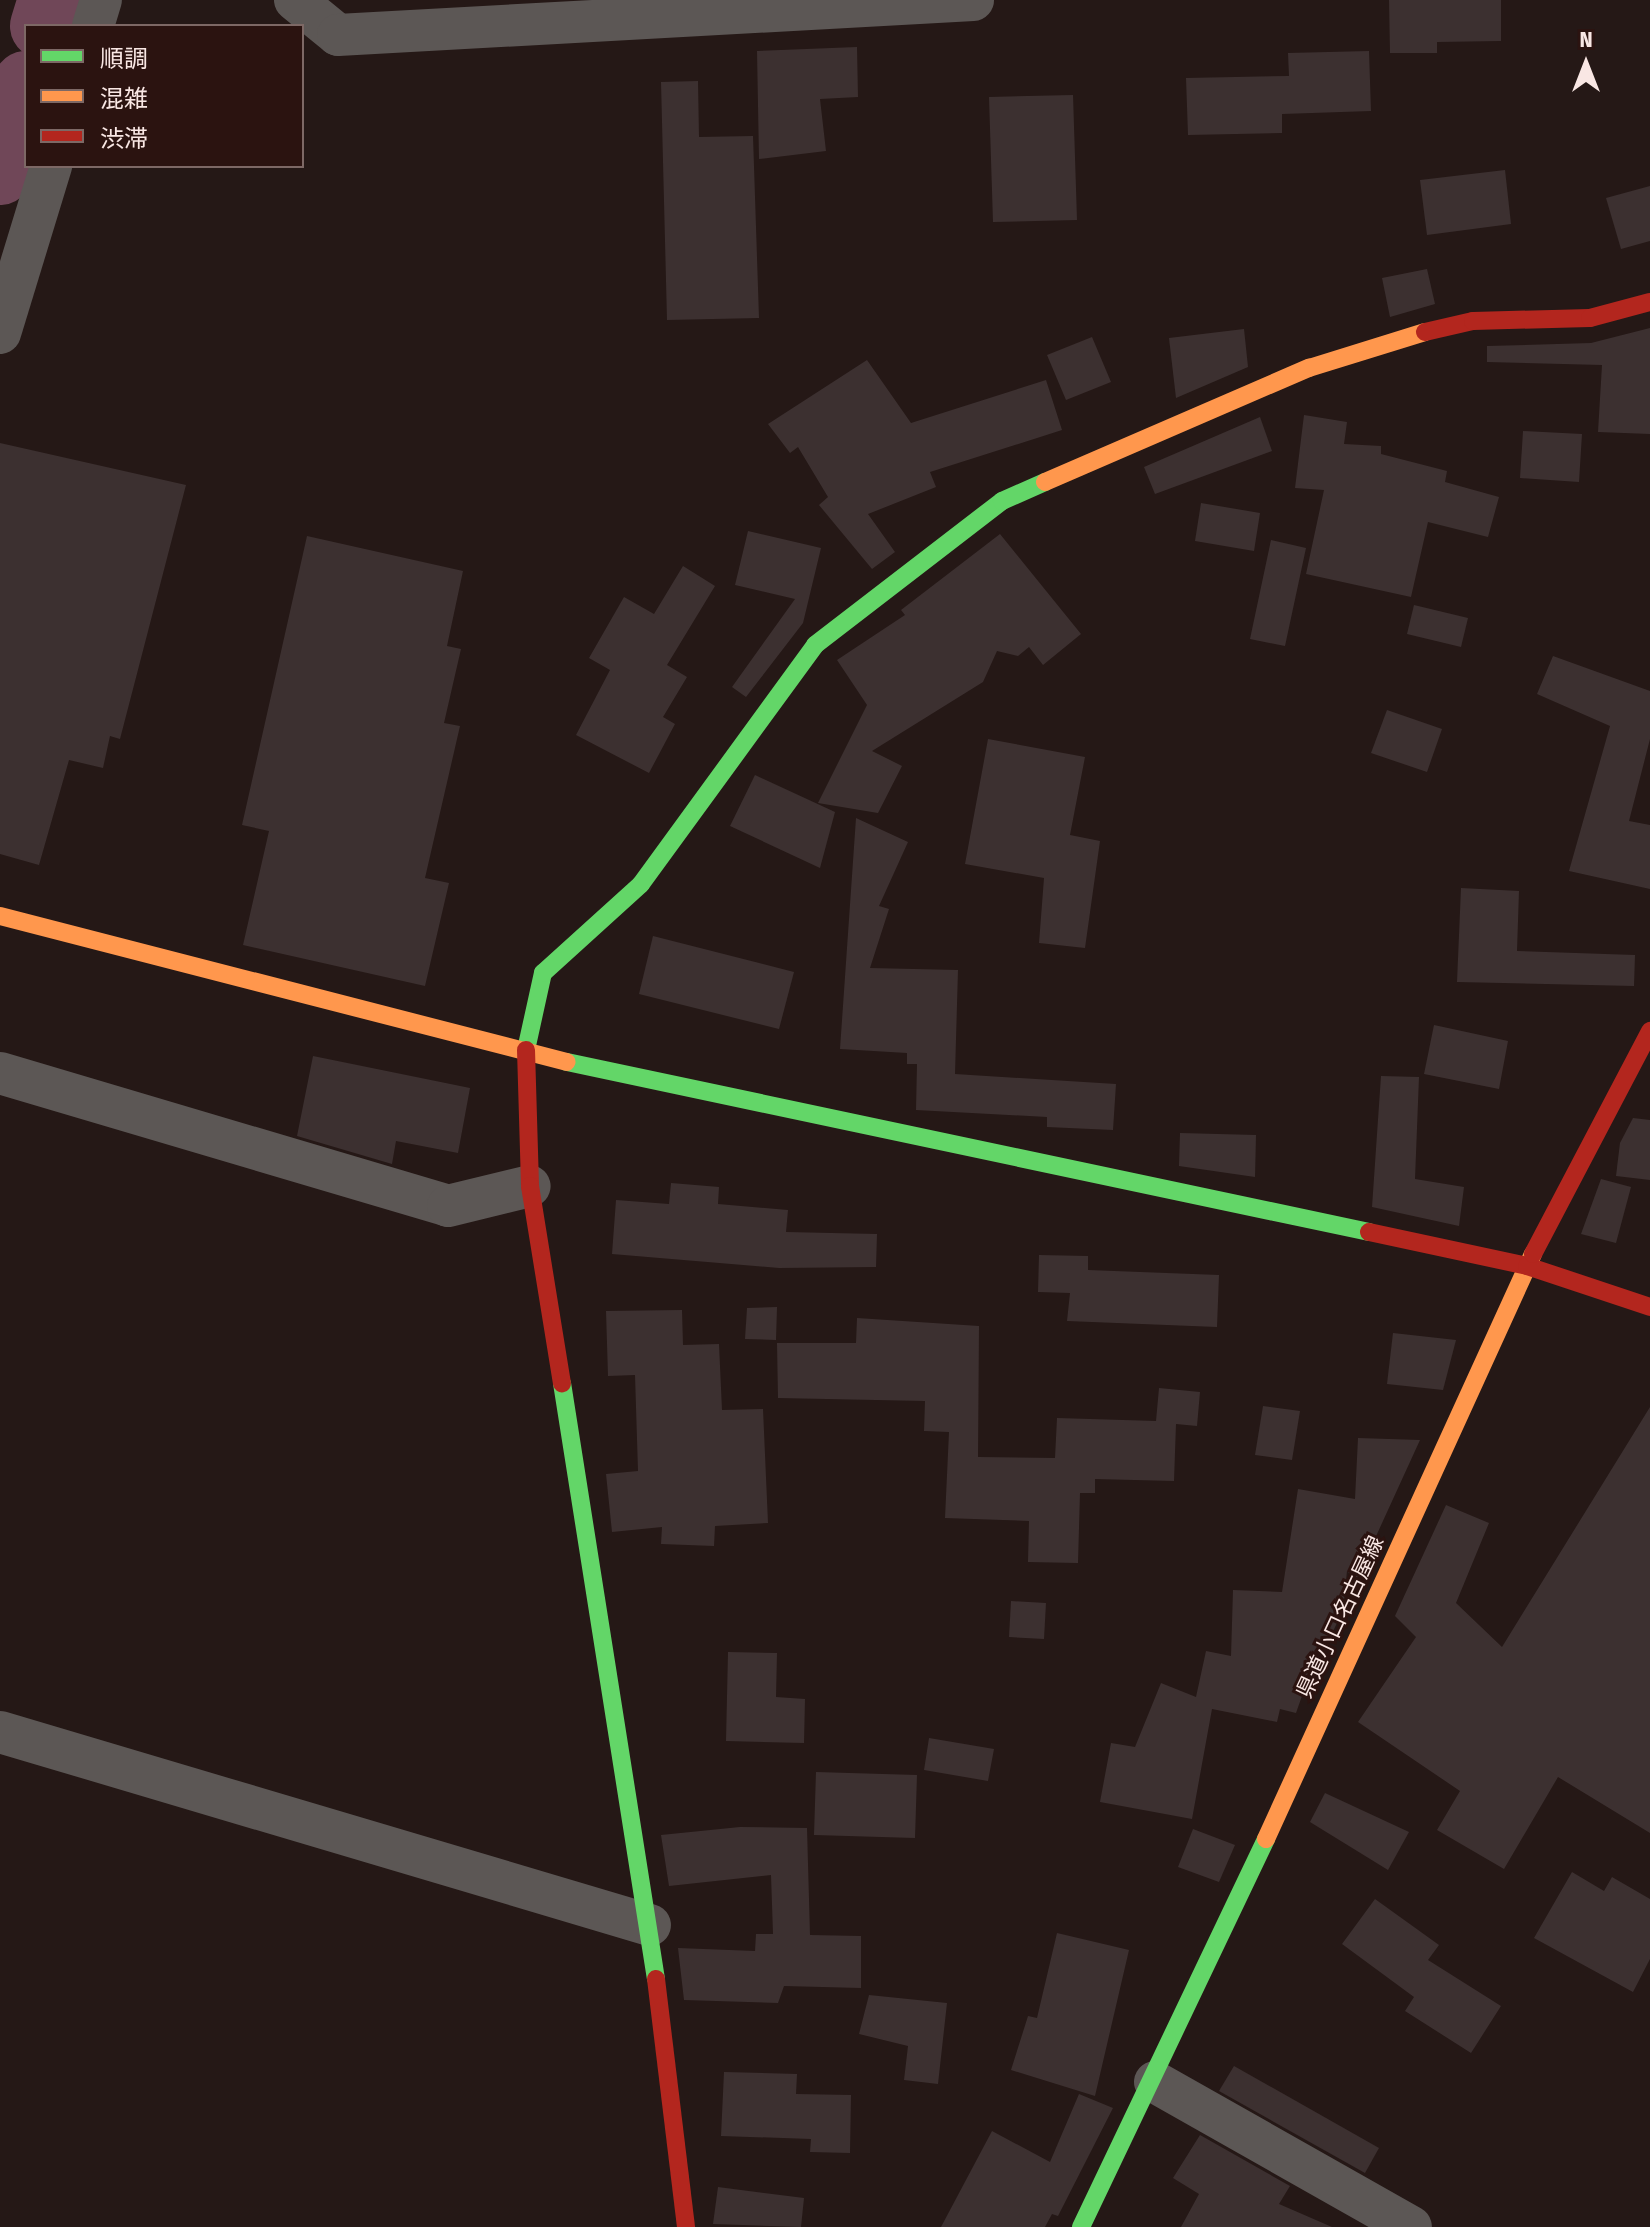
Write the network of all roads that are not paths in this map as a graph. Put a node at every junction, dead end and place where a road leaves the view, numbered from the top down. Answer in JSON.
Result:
{"nodes":[{"id":1,"x":101,"y":0,"type":"edge"},
{"id":2,"x":295,"y":0,"type":"edge"},
{"id":3,"x":964,"y":0,"type":"edge"},
{"id":4,"x":973,"y":0,"type":"edge"},
{"id":5,"x":94,"y":24,"type":"edge"},
{"id":6,"x":50,"y":168,"type":"edge"},
{"id":7,"x":1650,"y":302,"type":"edge"},
{"id":8,"x":0,"y":333,"type":"edge"},
{"id":9,"x":0,"y":916,"type":"edge"},
{"id":10,"x":1650,"y":1031,"type":"edge"},
{"id":11,"x":525,"y":1053,"type":"junction"},
{"id":12,"x":0,"y":1073,"type":"edge"},
{"id":13,"x":530,"y":1186,"type":"junction"},
{"id":14,"x":1527,"y":1266,"type":"junction"},
{"id":15,"x":1650,"y":1307,"type":"edge"},
{"id":16,"x":0,"y":1732,"type":"edge"},
{"id":17,"x":650,"y":1925,"type":"junction"},
{"id":18,"x":1155,"y":2082,"type":"junction"},
{"id":19,"x":686,"y":2227,"type":"edge"},
{"id":20,"x":1081,"y":2227,"type":"edge"},
{"id":21,"x":1411,"y":2227,"type":"edge"}],
"edges":[{"from":1,"to":5,"type":"street"},
{"from":2,"to":3,"type":"street"},
{"from":3,"to":4,"type":"street"},
{"from":6,"to":8,"type":"street"},
{"from":7,"to":11,"type":"street"},
{"from":9,"to":11,"type":"street"},
{"from":10,"to":14,"type":"street","name":"県道小口名古屋線"},
{"from":11,"to":13,"type":"street"},
{"from":11,"to":14,"type":"street"},
{"from":12,"to":13,"type":"street"},
{"from":13,"to":17,"type":"street"},
{"from":14,"to":15,"type":"street"},
{"from":14,"to":18,"type":"street","name":"県道小口名古屋線"},
{"from":16,"to":17,"type":"street"},
{"from":17,"to":19,"type":"street"},
{"from":18,"to":20,"type":"street","name":"県道小口名古屋線"},
{"from":18,"to":21,"type":"street"}]}
